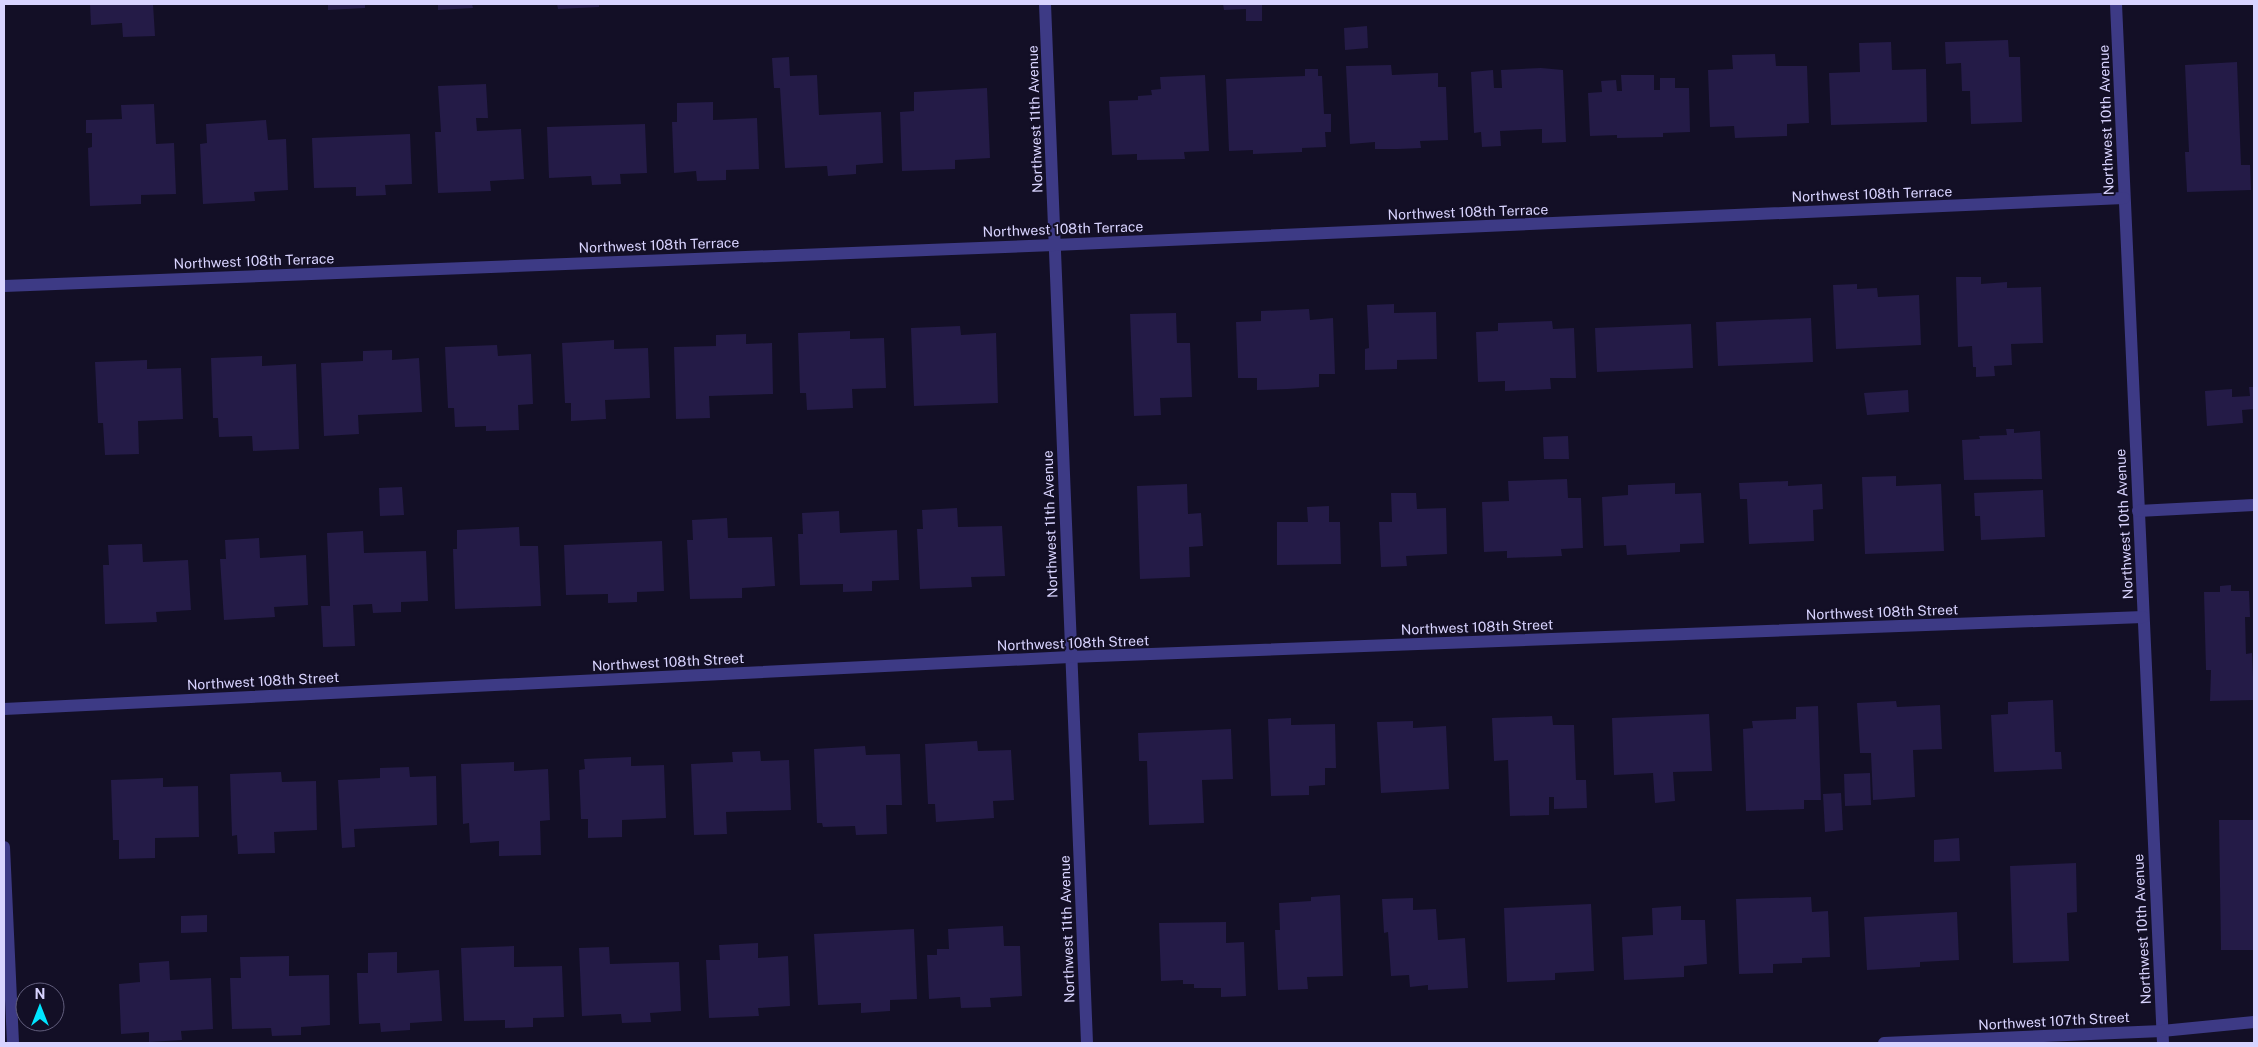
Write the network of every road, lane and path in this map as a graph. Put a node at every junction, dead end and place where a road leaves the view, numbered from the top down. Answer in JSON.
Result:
{"nodes":[{"id":1,"x":1045,"y":4,"type":"edge"},
{"id":2,"x":2116,"y":4,"type":"edge"},
{"id":3,"x":2124,"y":198,"type":"junction"},
{"id":4,"x":1054,"y":245,"type":"junction"},
{"id":5,"x":4,"y":286,"type":"edge"},
{"id":6,"x":2254,"y":505,"type":"edge"},
{"id":7,"x":2138,"y":510,"type":"junction"},
{"id":8,"x":2143,"y":617,"type":"junction"},
{"id":9,"x":1070,"y":657,"type":"junction"},
{"id":10,"x":4,"y":709,"type":"edge"},
{"id":11,"x":4,"y":847,"type":"edge"},
{"id":12,"x":2254,"y":1022,"type":"edge"},
{"id":13,"x":2162,"y":1037,"type":"edge"},
{"id":14,"x":13,"y":1043,"type":"edge"},
{"id":15,"x":1086,"y":1043,"type":"edge"},
{"id":16,"x":1884,"y":1043,"type":"edge"}],
"edges":[{"from":1,"to":4,"type":"street","name":"Northwest 11th Avenue"},
{"from":2,"to":3,"type":"street","name":"Northwest 10th Avenue"},
{"from":3,"to":4,"type":"street","name":"Northwest 108th Terrace"},
{"from":3,"to":7,"type":"street","name":"Northwest 10th Avenue"},
{"from":4,"to":5,"type":"street","name":"Northwest 108th Terrace"},
{"from":4,"to":9,"type":"street","name":"Northwest 11th Avenue"},
{"from":6,"to":7,"type":"street"},
{"from":7,"to":8,"type":"street","name":"Northwest 10th Avenue"},
{"from":8,"to":9,"type":"street","name":"Northwest 108th Street"},
{"from":8,"to":13,"type":"street","name":"Northwest 10th Avenue"},
{"from":9,"to":10,"type":"street","name":"Northwest 108th Street"},
{"from":9,"to":15,"type":"street","name":"Northwest 11th Avenue"},
{"from":11,"to":14,"type":"street"},
{"from":12,"to":13,"type":"street","name":"Northwest 107th Street"},
{"from":13,"to":16,"type":"street","name":"Northwest 107th Street"}]}
